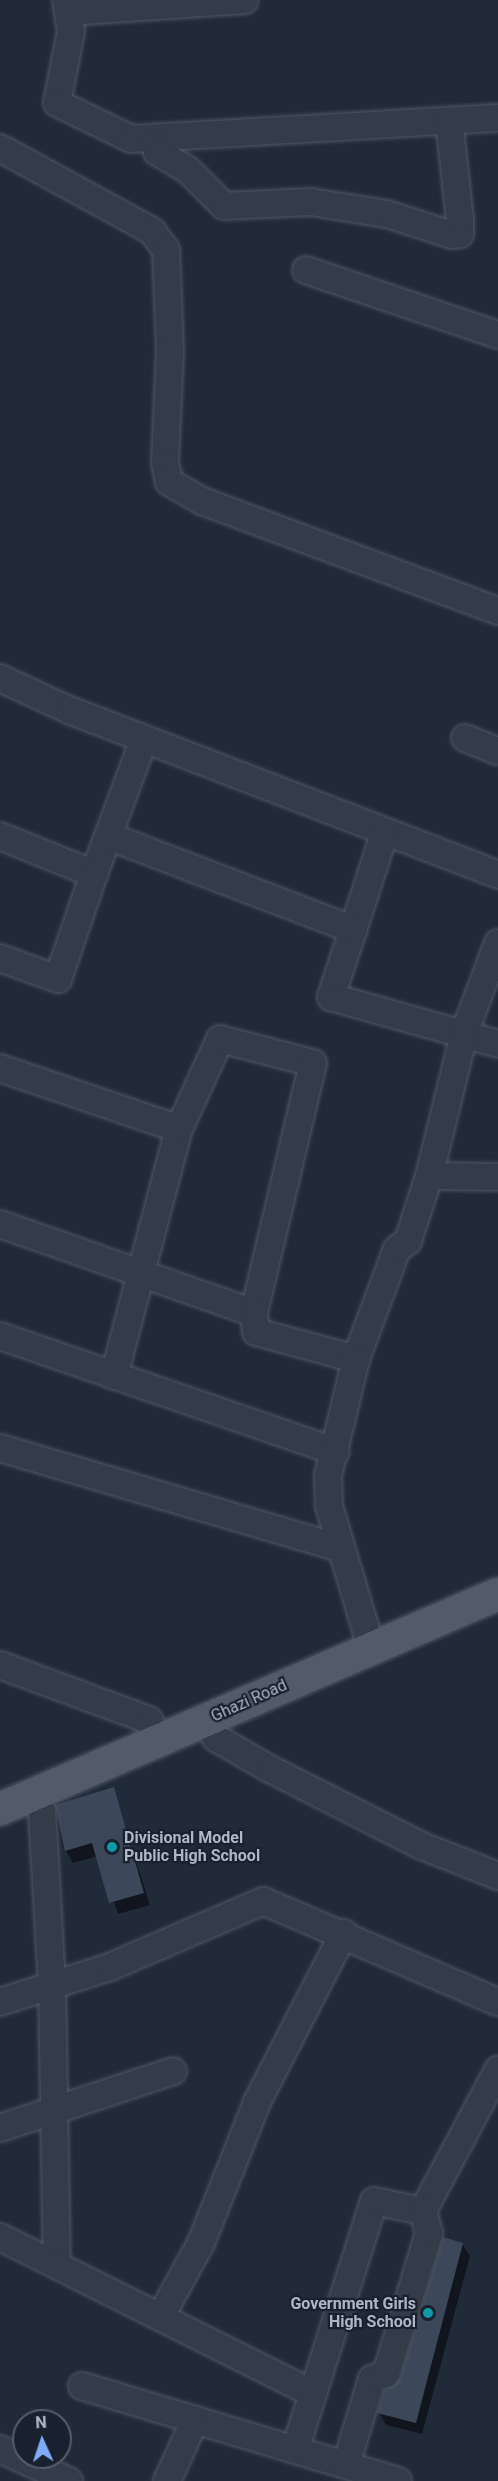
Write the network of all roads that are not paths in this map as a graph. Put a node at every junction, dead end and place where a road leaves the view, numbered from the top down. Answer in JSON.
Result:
{"nodes":[{"id":1,"x":245,"y":0,"type":"edge"},
{"id":2,"x":68,"y":6,"type":"edge"},
{"id":3,"x":498,"y":118,"type":"edge"},
{"id":4,"x":449,"y":121,"type":"junction"},
{"id":5,"x":155,"y":141,"type":"junction"},
{"id":6,"x":0,"y":148,"type":"edge"},
{"id":7,"x":306,"y":270,"type":"dead end"},
{"id":8,"x":498,"y":335,"type":"edge"},
{"id":9,"x":498,"y":611,"type":"edge"},
{"id":10,"x":0,"y":678,"type":"edge"},
{"id":11,"x":465,"y":738,"type":"dead end"},
{"id":12,"x":144,"y":739,"type":"junction"},
{"id":13,"x":498,"y":751,"type":"edge"},
{"id":14,"x":385,"y":832,"type":"junction"},
{"id":15,"x":0,"y":836,"type":"edge"},
{"id":16,"x":108,"y":836,"type":"junction"},
{"id":17,"x":94,"y":874,"type":"junction"},
{"id":18,"x":498,"y":875,"type":"edge"},
{"id":19,"x":354,"y":930,"type":"junction"},
{"id":20,"x":498,"y":943,"type":"edge"},
{"id":21,"x":0,"y":958,"type":"edge"},
{"id":22,"x":464,"y":1034,"type":"junction"},
{"id":23,"x":498,"y":1044,"type":"edge"},
{"id":24,"x":0,"y":1068,"type":"edge"},
{"id":25,"x":179,"y":1129,"type":"junction"},
{"id":26,"x":429,"y":1176,"type":"junction"},
{"id":27,"x":498,"y":1177,"type":"edge"},
{"id":28,"x":0,"y":1224,"type":"edge"},
{"id":29,"x":142,"y":1275,"type":"junction"},
{"id":30,"x":254,"y":1313,"type":"junction"},
{"id":31,"x":0,"y":1336,"type":"edge"},
{"id":32,"x":356,"y":1359,"type":"junction"},
{"id":33,"x":114,"y":1376,"type":"junction"},
{"id":34,"x":0,"y":1448,"type":"edge"},
{"id":35,"x":336,"y":1452,"type":"junction"},
{"id":36,"x":340,"y":1548,"type":"junction"},
{"id":37,"x":498,"y":1594,"type":"edge"},
{"id":38,"x":371,"y":1647,"type":"junction"},
{"id":39,"x":0,"y":1665,"type":"edge"},
{"id":40,"x":206,"y":1720,"type":"junction"},
{"id":41,"x":158,"y":1741,"type":"junction"},
{"id":42,"x":33,"y":1796,"type":"junction"},
{"id":43,"x":0,"y":1809,"type":"edge"},
{"id":44,"x":498,"y":1876,"type":"edge"},
{"id":45,"x":344,"y":1934,"type":"junction"},
{"id":46,"x":52,"y":1986,"type":"junction"},
{"id":47,"x":0,"y":2002,"type":"edge"},
{"id":48,"x":498,"y":2002,"type":"edge"},
{"id":49,"x":498,"y":2070,"type":"edge"},
{"id":50,"x":173,"y":2071,"type":"dead end"},
{"id":51,"x":54,"y":2112,"type":"junction"},
{"id":52,"x":0,"y":2128,"type":"edge"},
{"id":53,"x":423,"y":2211,"type":"junction"},
{"id":54,"x":0,"y":2236,"type":"edge"},
{"id":55,"x":57,"y":2264,"type":"junction"},
{"id":56,"x":162,"y":2314,"type":"junction"},
{"id":57,"x":82,"y":2386,"type":"dead end"},
{"id":58,"x":313,"y":2394,"type":"junction"},
{"id":59,"x":195,"y":2420,"type":"junction"},
{"id":60,"x":0,"y":2449,"type":"edge"},
{"id":61,"x":295,"y":2450,"type":"junction"},
{"id":62,"x":346,"y":2465,"type":"junction"},
{"id":63,"x":69,"y":2481,"type":"edge"},
{"id":64,"x":167,"y":2481,"type":"edge"},
{"id":65,"x":398,"y":2481,"type":"edge"}],
"edges":[{"from":1,"to":2,"type":"street"},
{"from":2,"to":5,"type":"street"},
{"from":3,"to":4,"type":"street"},
{"from":4,"to":5,"type":"street"},
{"from":4,"to":5,"type":"street"},
{"from":6,"to":9,"type":"street"},
{"from":7,"to":8,"type":"street"},
{"from":10,"to":12,"type":"street"},
{"from":11,"to":13,"type":"street"},
{"from":12,"to":14,"type":"street"},
{"from":12,"to":16,"type":"street"},
{"from":14,"to":18,"type":"street"},
{"from":14,"to":19,"type":"street"},
{"from":15,"to":17,"type":"street"},
{"from":16,"to":17,"type":"street"},
{"from":16,"to":19,"type":"street"},
{"from":17,"to":21,"type":"street"},
{"from":19,"to":22,"type":"street"},
{"from":20,"to":22,"type":"street"},
{"from":22,"to":23,"type":"street"},
{"from":22,"to":26,"type":"street"},
{"from":24,"to":25,"type":"street"},
{"from":25,"to":29,"type":"street"},
{"from":25,"to":30,"type":"street"},
{"from":26,"to":27,"type":"street"},
{"from":26,"to":32,"type":"street"},
{"from":28,"to":29,"type":"street"},
{"from":29,"to":30,"type":"street"},
{"from":29,"to":33,"type":"street"},
{"from":30,"to":32,"type":"street"},
{"from":31,"to":33,"type":"street"},
{"from":32,"to":35,"type":"street"},
{"from":33,"to":35,"type":"street"},
{"from":34,"to":36,"type":"street"},
{"from":35,"to":36,"type":"street"},
{"from":36,"to":38,"type":"street"},
{"from":37,"to":38,"type":"main road","name":"Ghazi Road"},
{"from":38,"to":40,"type":"main road","name":"Ghazi Road"},
{"from":39,"to":41,"type":"street"},
{"from":40,"to":41,"type":"main road","name":"Ghazi Road"},
{"from":40,"to":44,"type":"street"},
{"from":41,"to":42,"type":"main road","name":"Ghazi Road"},
{"from":42,"to":43,"type":"main road","name":"Ghazi Road"},
{"from":42,"to":46,"type":"street"},
{"from":45,"to":46,"type":"street"},
{"from":45,"to":48,"type":"street"},
{"from":45,"to":56,"type":"street"},
{"from":46,"to":47,"type":"street"},
{"from":46,"to":51,"type":"street"},
{"from":49,"to":53,"type":"street"},
{"from":50,"to":51,"type":"street"},
{"from":51,"to":52,"type":"street"},
{"from":51,"to":55,"type":"street"},
{"from":53,"to":58,"type":"street"},
{"from":53,"to":62,"type":"street"},
{"from":54,"to":55,"type":"street"},
{"from":55,"to":56,"type":"street"},
{"from":56,"to":58,"type":"street"},
{"from":57,"to":59,"type":"street"},
{"from":58,"to":61,"type":"street"},
{"from":59,"to":61,"type":"street"},
{"from":59,"to":64,"type":"street"},
{"from":60,"to":63,"type":"street"},
{"from":61,"to":62,"type":"street"},
{"from":62,"to":65,"type":"street"}]}
